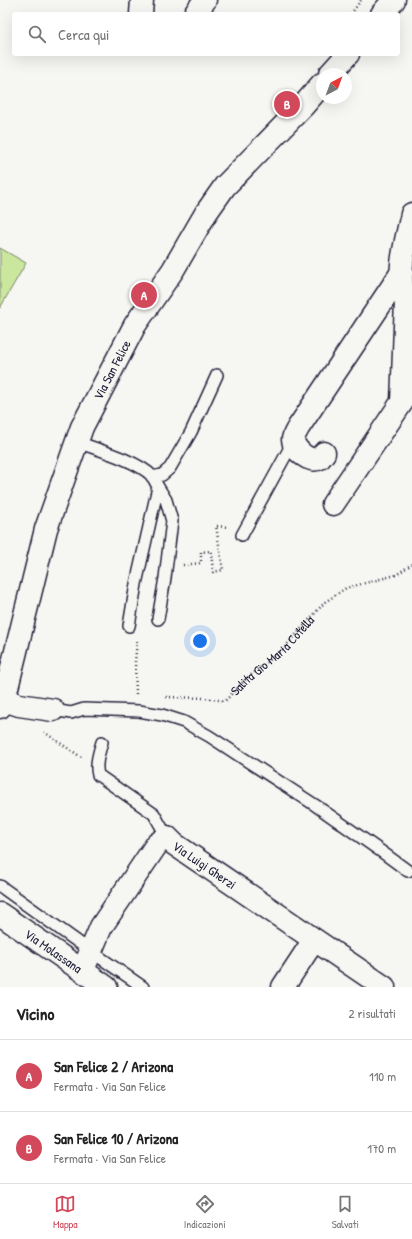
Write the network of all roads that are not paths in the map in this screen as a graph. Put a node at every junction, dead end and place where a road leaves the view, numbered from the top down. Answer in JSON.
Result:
{"nodes":[{"id":1,"x":142,"y":0,"type":"edge"},
{"id":2,"x":205,"y":0,"type":"edge"},
{"id":3,"x":394,"y":0,"type":"edge"},
{"id":4,"x":141,"y":12,"type":"edge"},
{"id":5,"x":196,"y":12,"type":"edge"},
{"id":6,"x":384,"y":12,"type":"edge"},
{"id":7,"x":346,"y":56,"type":"edge"},
{"id":8,"x":335,"y":68,"type":"edge"},
{"id":9,"x":316,"y":91,"type":"edge"},
{"id":10,"x":412,"y":214,"type":"edge"},
{"id":11,"x":402,"y":272,"type":"junction"},
{"id":12,"x":409,"y":307,"type":"edge"},
{"id":13,"x":217,"y":376,"type":"dead end"},
{"id":14,"x":77,"y":442,"type":"junction"},
{"id":15,"x":293,"y":442,"type":"junction"},
{"id":16,"x":324,"y":453,"type":"dead end"},
{"id":17,"x":152,"y":477,"type":"junction"},
{"id":18,"x":158,"y":487,"type":"junction"},
{"id":19,"x":333,"y":504,"type":"dead end"},
{"id":20,"x":244,"y":531,"type":"road end"},
{"id":21,"x":158,"y":619,"type":"dead end"},
{"id":22,"x":129,"y":626,"type":"dead end"},
{"id":23,"x":2,"y":703,"type":"edge"},
{"id":24,"x":53,"y":710,"type":"joint"},
{"id":25,"x":102,"y":742,"type":"dead end"},
{"id":26,"x":167,"y":837,"type":"junction"},
{"id":27,"x":408,"y":871,"type":"dead end"},
{"id":28,"x":0,"y":886,"type":"edge"},
{"id":29,"x":0,"y":914,"type":"edge"},
{"id":30,"x":314,"y":940,"type":"junction"},
{"id":31,"x":87,"y":961,"type":"junction"},
{"id":32,"x":292,"y":984,"type":"edge"},
{"id":33,"x":106,"y":987,"type":"edge"},
{"id":34,"x":143,"y":987,"type":"edge"},
{"id":35,"x":384,"y":987,"type":"edge"}],
"edges":[{"from":1,"to":4,"type":"street"},
{"from":2,"to":5,"type":"street"},
{"from":3,"to":6,"type":"street"},
{"from":7,"to":8,"type":"street"},
{"from":9,"to":14,"type":"street","name":"Via San Felice"},
{"from":10,"to":11,"type":"street"},
{"from":11,"to":12,"type":"street"},
{"from":11,"to":15,"type":"street"},
{"from":12,"to":19,"type":"street"},
{"from":13,"to":17,"type":"lane"},
{"from":14,"to":17,"type":"lane"},
{"from":14,"to":23,"type":"street","name":"Via San Felice"},
{"from":15,"to":16,"type":"street"},
{"from":15,"to":20,"type":"lane"},
{"from":17,"to":18,"type":"lane"},
{"from":18,"to":21,"type":"lane"},
{"from":18,"to":22,"type":"lane"},
{"from":23,"to":24,"type":"street"},
{"from":24,"to":27,"type":"lane"},
{"from":25,"to":26,"type":"lane"},
{"from":26,"to":30,"type":"street","name":"Via Luigi Gherzi"},
{"from":26,"to":31,"type":"street","name":"Via Luigi Gherzi"},
{"from":28,"to":31,"type":"lane"},
{"from":29,"to":31,"type":"street","name":"Via Molassana"},
{"from":30,"to":32,"type":"street"},
{"from":30,"to":35,"type":"street","name":"Via Luigi Gherzi"},
{"from":31,"to":33,"type":"street","name":"Via Molassana"},
{"from":31,"to":34,"type":"lane"}]}
